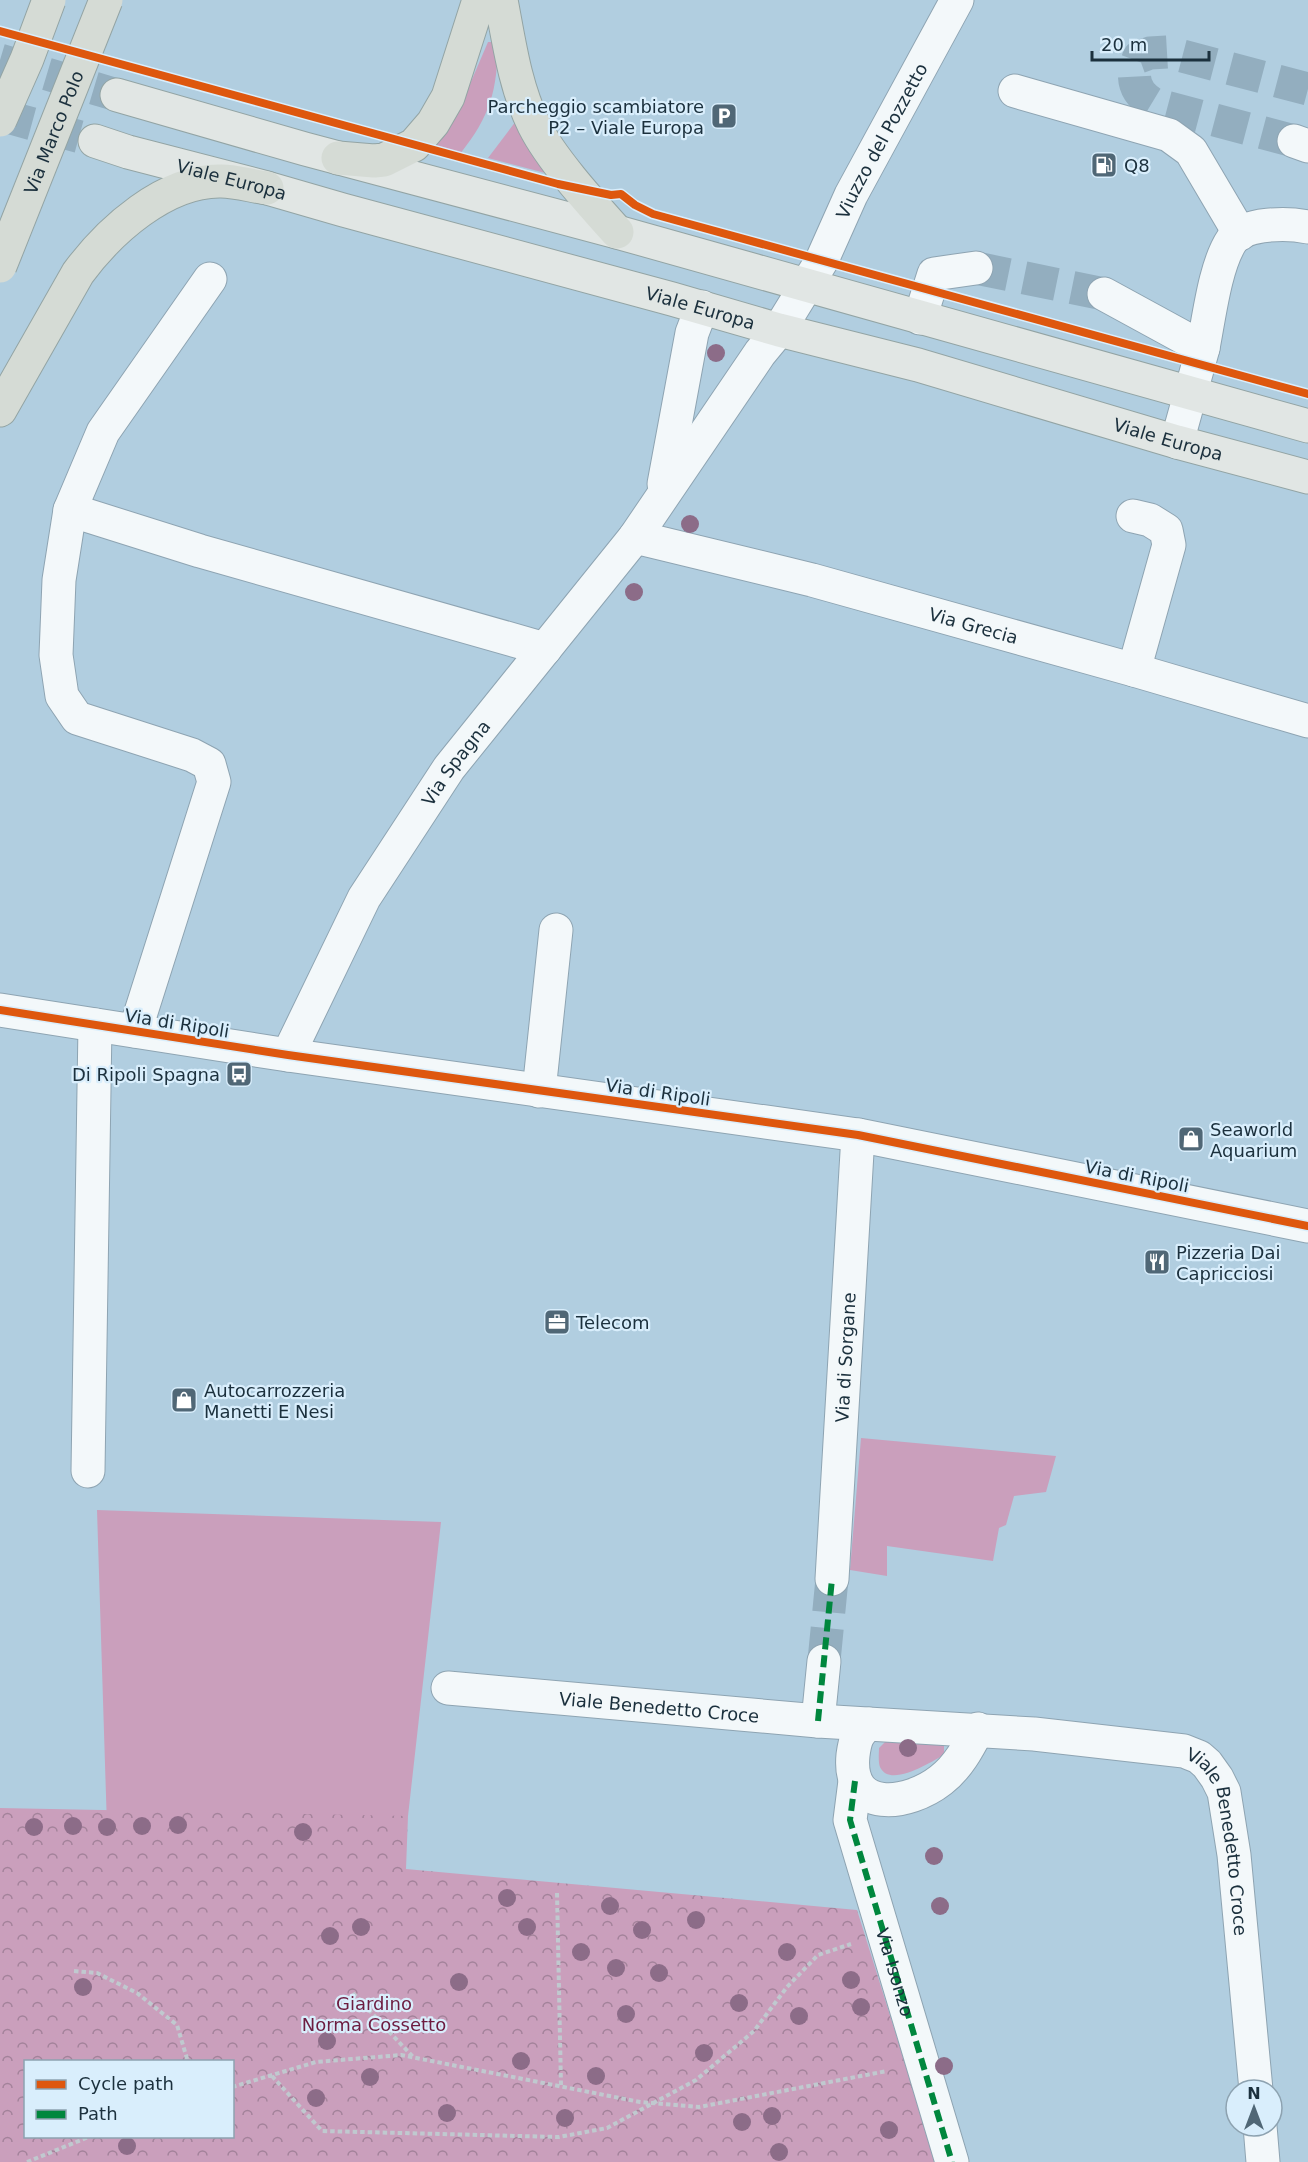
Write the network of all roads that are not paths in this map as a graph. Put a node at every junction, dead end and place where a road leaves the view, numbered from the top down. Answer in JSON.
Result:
{"nodes":[{"id":1,"x":49,"y":0,"type":"edge"},
{"id":2,"x":106,"y":0,"type":"edge"},
{"id":3,"x":479,"y":0,"type":"edge"},
{"id":4,"x":501,"y":0,"type":"edge"},
{"id":5,"x":957,"y":0,"type":"edge"},
{"id":6,"x":1015,"y":91,"type":"dead end"},
{"id":7,"x":117,"y":94,"type":"tunnel mouth"},
{"id":8,"x":0,"y":120,"type":"edge"},
{"id":9,"x":94,"y":141,"type":"tunnel mouth"},
{"id":10,"x":338,"y":158,"type":"junction"},
{"id":11,"x":267,"y":188,"type":"junction"},
{"id":12,"x":1307,"y":223,"type":"edge"},
{"id":13,"x":617,"y":232,"type":"junction"},
{"id":14,"x":1240,"y":234,"type":"junction"},
{"id":15,"x":0,"y":266,"type":"edge"},
{"id":16,"x":976,"y":268,"type":"tunnel mouth"},
{"id":17,"x":210,"y":279,"type":"dead end"},
{"id":18,"x":807,"y":285,"type":"junction"},
{"id":19,"x":1104,"y":294,"type":"tunnel mouth"},
{"id":20,"x":687,"y":303,"type":"junction"},
{"id":21,"x":920,"y":318,"type":"junction"},
{"id":22,"x":779,"y":330,"type":"junction"},
{"id":23,"x":1203,"y":348,"type":"junction"},
{"id":24,"x":1192,"y":394,"type":"junction"},
{"id":25,"x":0,"y":410,"type":"edge"},
{"id":26,"x":1308,"y":426,"type":"edge"},
{"id":27,"x":1177,"y":441,"type":"junction"},
{"id":28,"x":1308,"y":477,"type":"edge"},
{"id":29,"x":662,"y":495,"type":"junction"},
{"id":30,"x":70,"y":510,"type":"junction"},
{"id":31,"x":1133,"y":516,"type":"dead end"},
{"id":32,"x":635,"y":537,"type":"junction"},
{"id":33,"x":545,"y":649,"type":"junction"},
{"id":34,"x":1134,"y":670,"type":"junction"},
{"id":35,"x":1308,"y":721,"type":"edge"},
{"id":36,"x":556,"y":930,"type":"dead end"},
{"id":37,"x":0,"y":1010,"type":"edge"},
{"id":38,"x":96,"y":1025,"type":"junction"},
{"id":39,"x":135,"y":1031,"type":"junction"},
{"id":40,"x":288,"y":1055,"type":"junction"},
{"id":41,"x":539,"y":1090,"type":"junction"},
{"id":42,"x":858,"y":1136,"type":"junction"},
{"id":43,"x":1308,"y":1226,"type":"edge"},
{"id":44,"x":88,"y":1471,"type":"dead end"},
{"id":45,"x":832,"y":1579,"type":"tunnel mouth"},
{"id":46,"x":824,"y":1662,"type":"tunnel mouth"},
{"id":47,"x":448,"y":1688,"type":"dead end"},
{"id":48,"x":818,"y":1721,"type":"junction"},
{"id":49,"x":869,"y":1724,"type":"junction"},
{"id":50,"x":978,"y":1729,"type":"junction"},
{"id":51,"x":1034,"y":1734,"type":"junction"},
{"id":52,"x":962,"y":1758,"type":"junction"},
{"id":53,"x":855,"y":1781,"type":"junction"},
{"id":54,"x":1255,"y":2078,"type":"edge"},
{"id":55,"x":1261,"y":2138,"type":"edge"},
{"id":56,"x":952,"y":2162,"type":"edge"},
{"id":57,"x":1263,"y":2162,"type":"edge"}],
"edges":[{"from":1,"to":8,"type":"highway","bridge":true},
{"from":2,"to":15,"type":"highway","name":"Via Marco Polo","bridge":true},
{"from":3,"to":10,"type":"highway"},
{"from":4,"to":13,"type":"highway"},
{"from":5,"to":18,"type":"street","name":"Viuzzo del Pozzetto"},
{"from":6,"to":14,"type":"street"},
{"from":7,"to":10,"type":"main road"},
{"from":9,"to":11,"type":"main road","name":"Viale Europa"},
{"from":10,"to":13,"type":"main road"},
{"from":11,"to":20,"type":"main road","name":"Viale Europa"},
{"from":11,"to":25,"type":"highway"},
{"from":12,"to":14,"type":"street"},
{"from":13,"to":18,"type":"main road"},
{"from":14,"to":23,"type":"street"},
{"from":16,"to":21,"type":"street"},
{"from":17,"to":30,"type":"street"},
{"from":18,"to":21,"type":"main road"},
{"from":18,"to":22,"type":"street","name":"Via Spagna"},
{"from":19,"to":23,"type":"street"},
{"from":20,"to":22,"type":"main road","name":"Viale Europa"},
{"from":20,"to":29,"type":"street","name":"Via Spagna"},
{"from":21,"to":24,"type":"main road"},
{"from":22,"to":27,"type":"main road","name":"Viale Europa"},
{"from":22,"to":29,"type":"street","name":"Via Spagna"},
{"from":23,"to":24,"type":"street"},
{"from":24,"to":26,"type":"main road"},
{"from":24,"to":27,"type":"street"},
{"from":27,"to":28,"type":"main road","name":"Viale Europa"},
{"from":29,"to":32,"type":"street","name":"Via Spagna"},
{"from":30,"to":33,"type":"street"},
{"from":30,"to":39,"type":"street"},
{"from":31,"to":34,"type":"street"},
{"from":32,"to":33,"type":"street","name":"Via Spagna"},
{"from":32,"to":34,"type":"street","name":"Via Grecia"},
{"from":33,"to":40,"type":"street","name":"Via Spagna"},
{"from":34,"to":35,"type":"street","name":"Via Grecia"},
{"from":36,"to":41,"type":"street"},
{"from":37,"to":38,"type":"street","name":"Via di Ripoli"},
{"from":38,"to":39,"type":"street","name":"Via di Ripoli"},
{"from":38,"to":44,"type":"street"},
{"from":39,"to":40,"type":"street","name":"Via di Ripoli"},
{"from":40,"to":41,"type":"street","name":"Via di Ripoli"},
{"from":41,"to":42,"type":"street","name":"Via di Ripoli"},
{"from":42,"to":43,"type":"street","name":"Via di Ripoli"},
{"from":42,"to":45,"type":"street","name":"Via di Sorgane"},
{"from":46,"to":48,"type":"street"},
{"from":47,"to":48,"type":"street","name":"Viale Benedetto Croce"},
{"from":48,"to":49,"type":"street","name":"Viale Benedetto Croce"},
{"from":49,"to":50,"type":"street","name":"Viale Benedetto Croce"},
{"from":49,"to":53,"type":"street"},
{"from":50,"to":51,"type":"street","name":"Viale Benedetto Croce"},
{"from":50,"to":52,"type":"street","name":"Viale Benedetto Croce"},
{"from":51,"to":52,"type":"street","name":"Viale Benedetto Croce"},
{"from":51,"to":54,"type":"street","name":"Viale Benedetto Croce"},
{"from":52,"to":53,"type":"street","name":"Viale Benedetto Croce"},
{"from":53,"to":56,"type":"street","name":"Via Isonzo"},
{"from":55,"to":57,"type":"street"}]}
